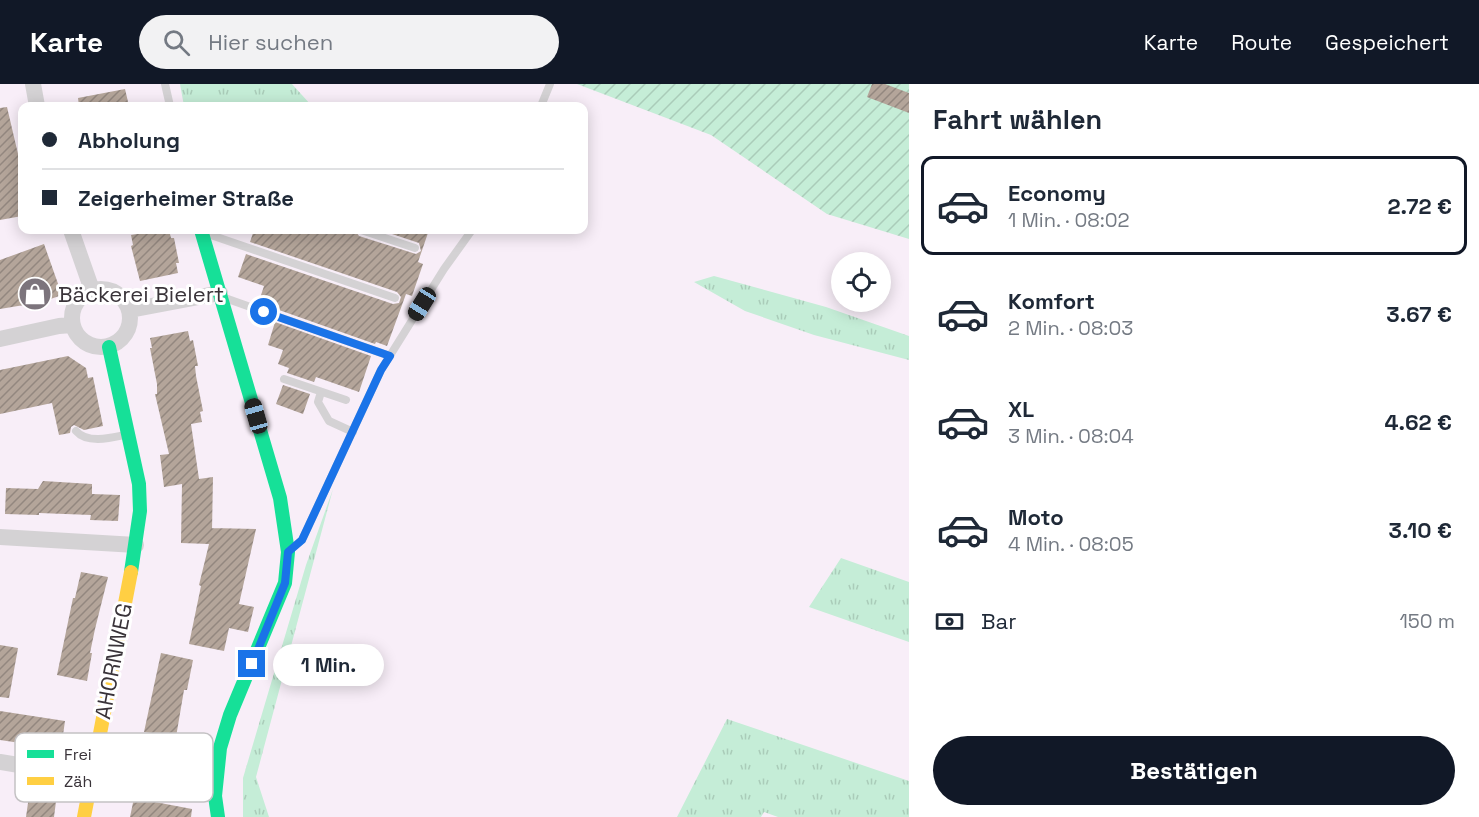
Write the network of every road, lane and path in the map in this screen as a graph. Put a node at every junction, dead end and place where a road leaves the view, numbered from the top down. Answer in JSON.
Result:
{"nodes":[{"id":1,"x":33,"y":84,"type":"edge"},
{"id":2,"x":165,"y":84,"type":"edge"},
{"id":3,"x":550,"y":84,"type":"edge"},
{"id":4,"x":36,"y":102,"type":"edge"},
{"id":5,"x":169,"y":102,"type":"edge"},
{"id":6,"x":543,"y":102,"type":"edge"},
{"id":7,"x":72,"y":234,"type":"edge"},
{"id":8,"x":203,"y":234,"type":"edge"},
{"id":9,"x":211,"y":234,"type":"edge"},
{"id":10,"x":373,"y":234,"type":"edge"},
{"id":11,"x":469,"y":234,"type":"edge"},
{"id":12,"x":415,"y":248,"type":"dead end"},
{"id":13,"x":92,"y":290,"type":"junction"},
{"id":14,"x":221,"y":295,"type":"junction"},
{"id":15,"x":395,"y":298,"type":"dead end"},
{"id":16,"x":130,"y":310,"type":"junction"},
{"id":17,"x":72,"y":326,"type":"junction"},
{"id":18,"x":0,"y":339,"type":"edge"},
{"id":19,"x":109,"y":347,"type":"junction"},
{"id":20,"x":390,"y":356,"type":"junction"},
{"id":21,"x":284,"y":379,"type":"dead end"},
{"id":22,"x":321,"y":392,"type":"junction"},
{"id":23,"x":346,"y":400,"type":"dead end"},
{"id":24,"x":76,"y":431,"type":"dead end"},
{"id":25,"x":352,"y":432,"type":"junction"},
{"id":26,"x":128,"y":435,"type":"junction"},
{"id":27,"x":0,"y":537,"type":"edge"},
{"id":28,"x":136,"y":545,"type":"junction"},
{"id":29,"x":288,"y":552,"type":"junction"},
{"id":30,"x":100,"y":733,"type":"edge"},
{"id":31,"x":0,"y":762,"type":"edge"},
{"id":32,"x":15,"y":764,"type":"edge"},
{"id":33,"x":87,"y":802,"type":"edge"},
{"id":34,"x":84,"y":817,"type":"edge"},
{"id":35,"x":218,"y":817,"type":"edge"}],
"edges":[{"from":1,"to":4,"type":"street"},
{"from":2,"to":5,"type":"lane"},
{"from":3,"to":6,"type":"lane"},
{"from":7,"to":13,"type":"street"},
{"from":8,"to":14,"type":"street"},
{"from":9,"to":15,"type":"lane"},
{"from":10,"to":12,"type":"lane"},
{"from":11,"to":20,"type":"lane"},
{"from":13,"to":16,"type":"street"},
{"from":13,"to":17,"type":"street"},
{"from":14,"to":16,"type":"street"},
{"from":14,"to":20,"type":"lane"},
{"from":14,"to":29,"type":"street"},
{"from":16,"to":19,"type":"street"},
{"from":17,"to":18,"type":"street"},
{"from":17,"to":19,"type":"street"},
{"from":19,"to":26,"type":"street","name":"AHORNWEG"},
{"from":20,"to":25,"type":"lane"},
{"from":21,"to":22,"type":"lane"},
{"from":22,"to":23,"type":"lane"},
{"from":22,"to":25,"type":"lane"},
{"from":24,"to":26,"type":"lane"},
{"from":25,"to":29,"type":"lane"},
{"from":26,"to":28,"type":"street","name":"AHORNWEG"},
{"from":27,"to":28,"type":"street"},
{"from":28,"to":30,"type":"street","name":"AHORNWEG"},
{"from":29,"to":35,"type":"street"},
{"from":31,"to":32,"type":"street"},
{"from":33,"to":34,"type":"street","name":"AHORNWEG"}]}
